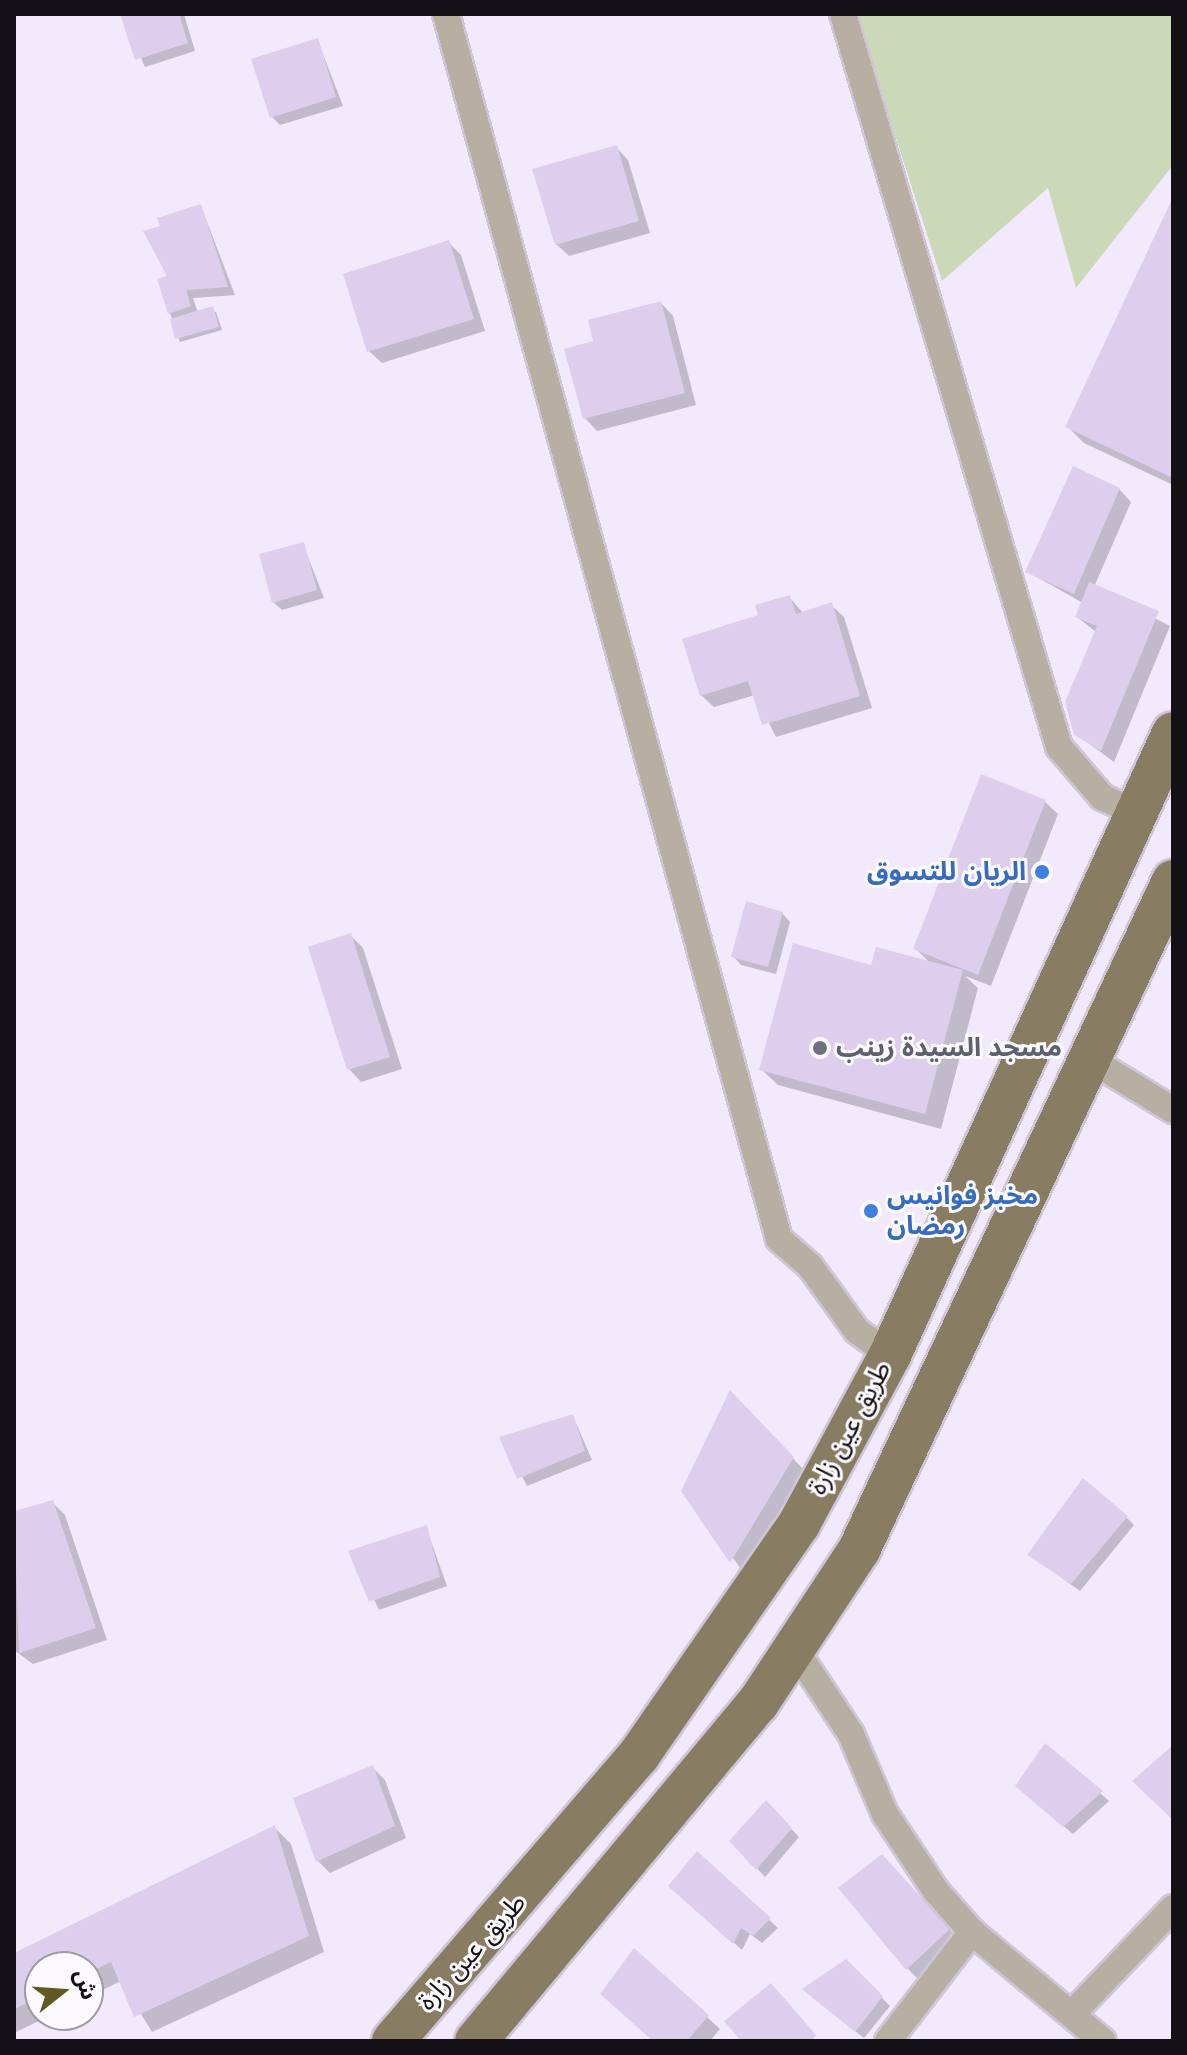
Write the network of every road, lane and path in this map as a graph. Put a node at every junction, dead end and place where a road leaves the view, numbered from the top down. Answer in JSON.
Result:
{"nodes":[{"id":1,"x":446,"y":14,"type":"edge"},
{"id":2,"x":843,"y":14,"type":"edge"},
{"id":3,"x":1173,"y":733,"type":"edge"},
{"id":4,"x":1136,"y":813,"type":"junction"},
{"id":5,"x":1173,"y":881,"type":"edge"},
{"id":6,"x":1091,"y":1060,"type":"junction"},
{"id":7,"x":1173,"y":1110,"type":"edge"},
{"id":8,"x":890,"y":1355,"type":"junction"},
{"id":9,"x":796,"y":1651,"type":"junction"},
{"id":10,"x":1173,"y":1908,"type":"edge"},
{"id":11,"x":972,"y":1932,"type":"junction"},
{"id":12,"x":1073,"y":2013,"type":"junction"},
{"id":13,"x":393,"y":2041,"type":"edge"},
{"id":14,"x":476,"y":2041,"type":"edge"},
{"id":15,"x":888,"y":2041,"type":"edge"},
{"id":16,"x":1103,"y":2041,"type":"edge"}],
"edges":[{"from":1,"to":8,"type":"street"},
{"from":2,"to":4,"type":"street"},
{"from":3,"to":4,"type":"main road","name":"طريق عين زارة"},
{"from":4,"to":8,"type":"main road","name":"طريق عين زارة"},
{"from":5,"to":6,"type":"main road"},
{"from":6,"to":7,"type":"street"},
{"from":6,"to":9,"type":"main road"},
{"from":8,"to":13,"type":"main road","name":"طريق عين زارة"},
{"from":9,"to":11,"type":"street"},
{"from":9,"to":14,"type":"main road"},
{"from":10,"to":12,"type":"street"},
{"from":11,"to":12,"type":"street"},
{"from":11,"to":15,"type":"street"},
{"from":12,"to":16,"type":"street"}]}
